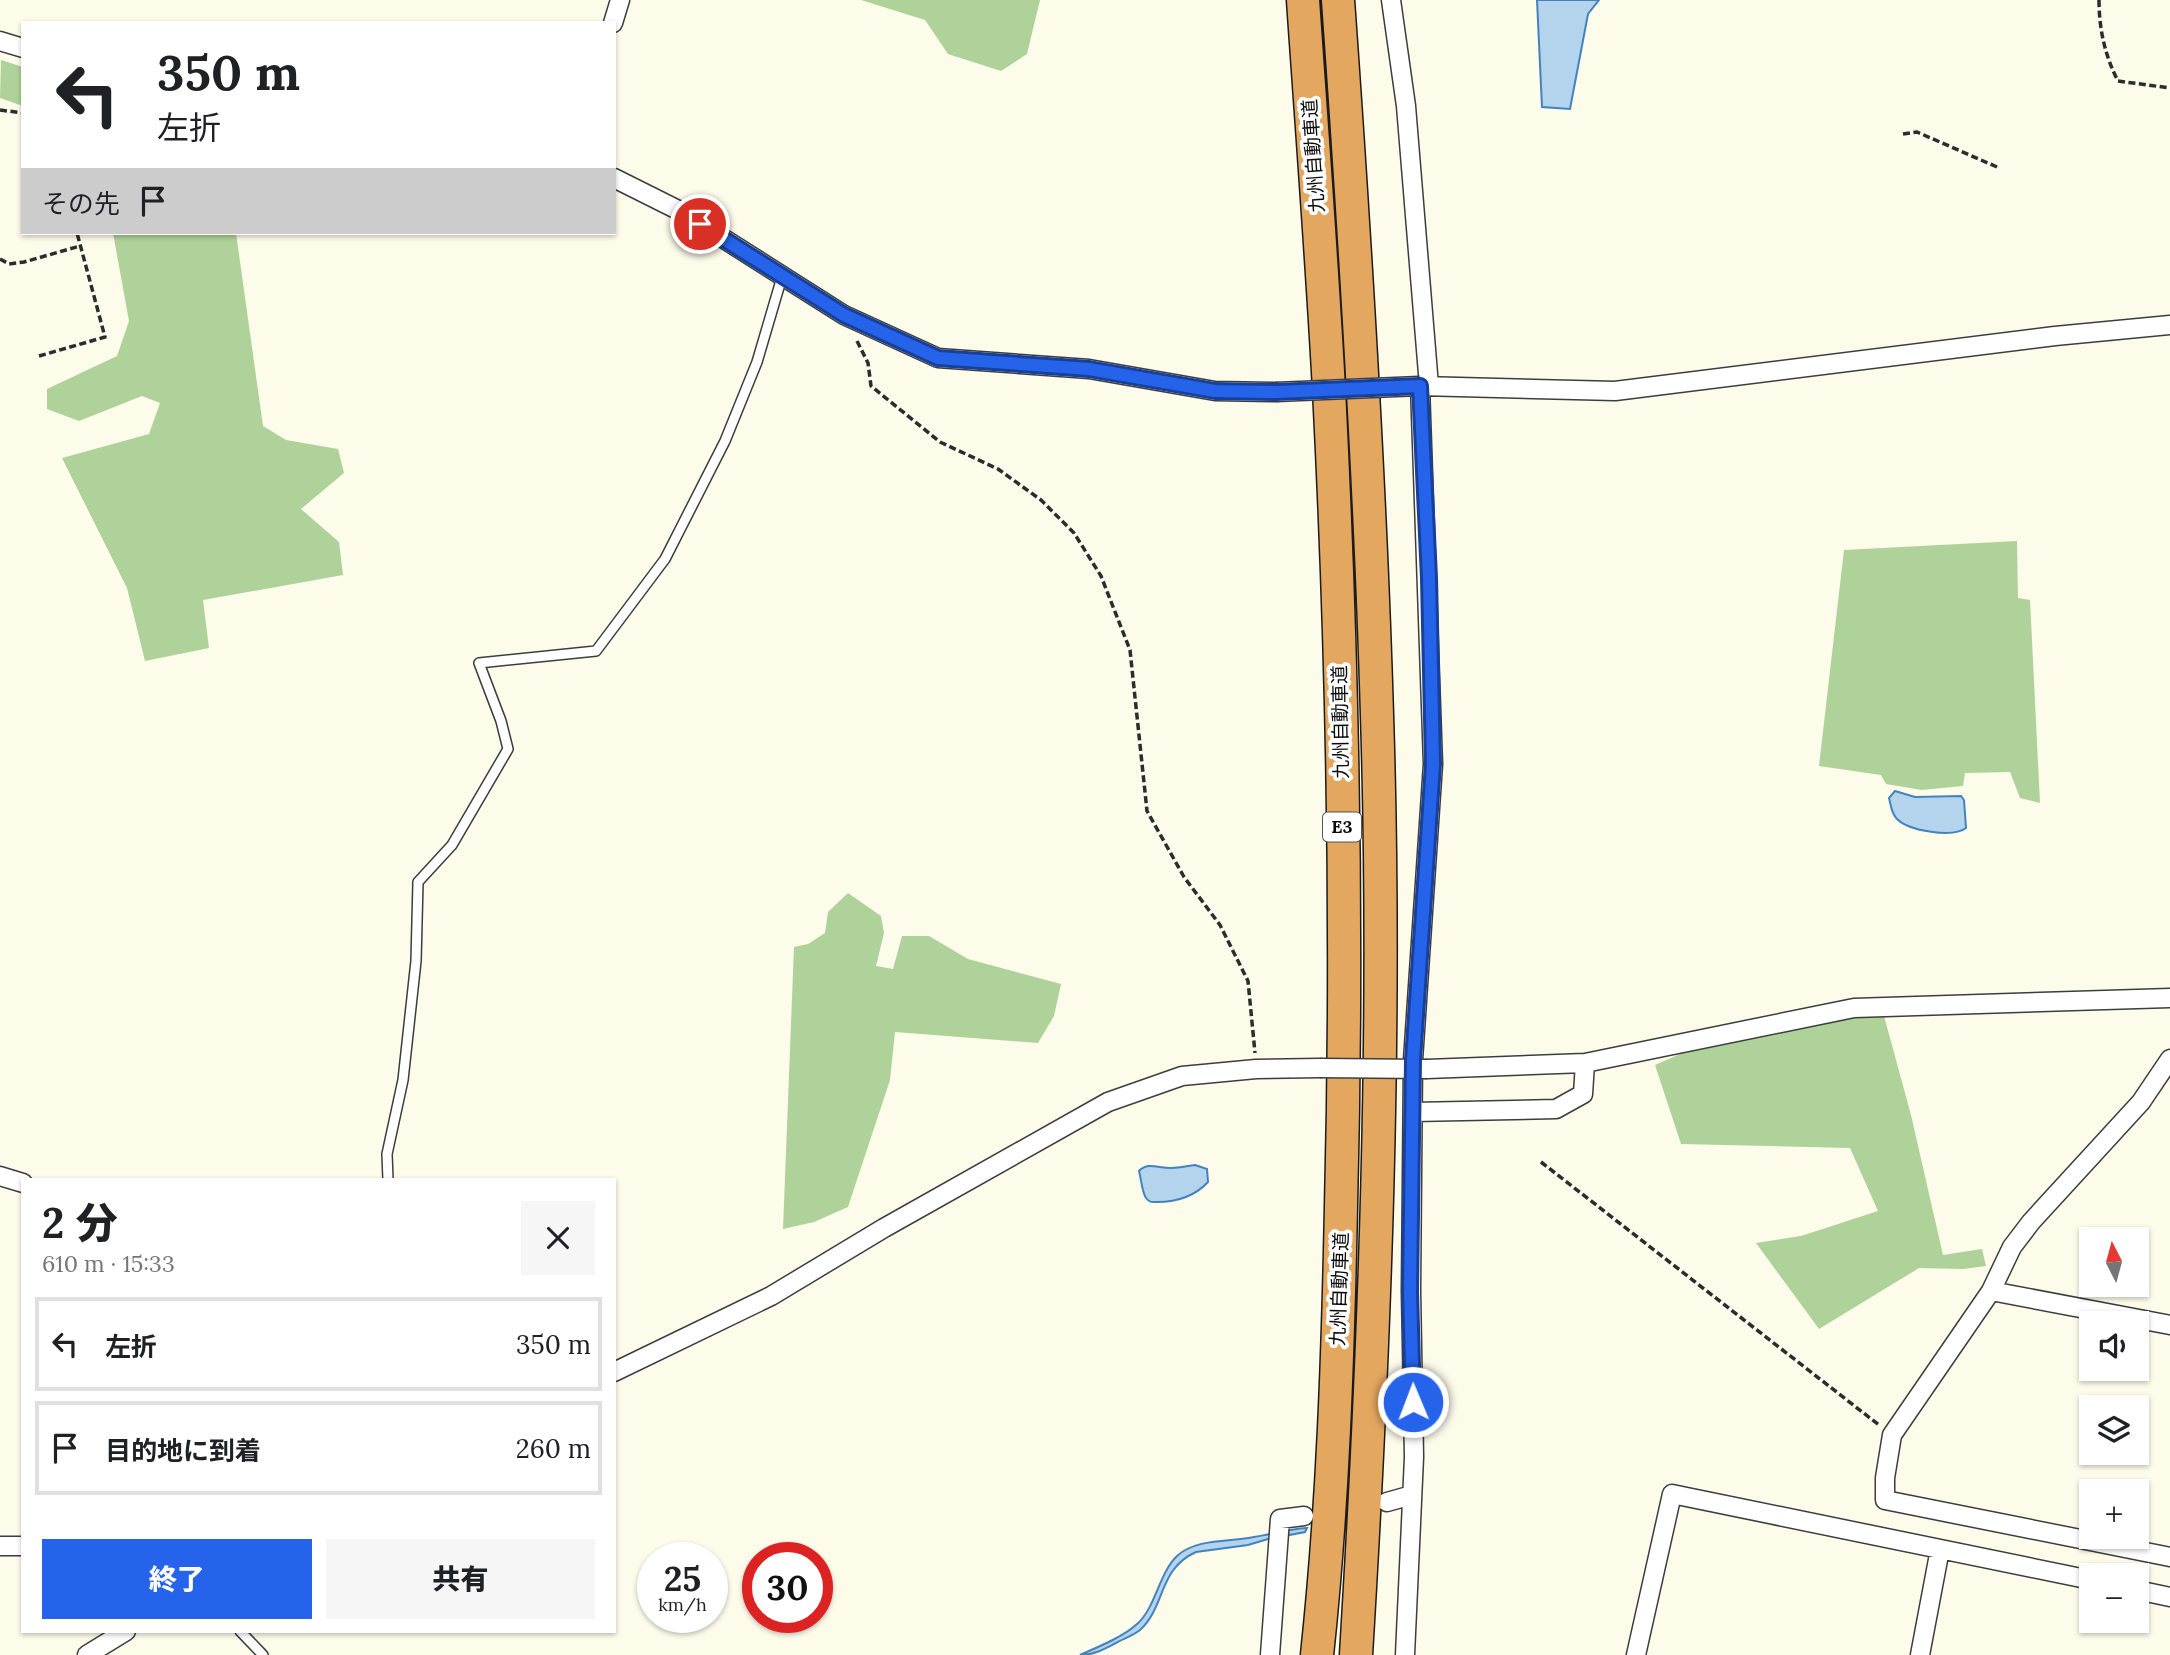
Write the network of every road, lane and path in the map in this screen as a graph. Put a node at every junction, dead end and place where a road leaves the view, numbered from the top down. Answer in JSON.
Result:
{"nodes":[{"id":1,"x":620,"y":0,"type":"edge"},
{"id":2,"x":1303,"y":0,"type":"edge"},
{"id":3,"x":1338,"y":0,"type":"edge"},
{"id":4,"x":1391,"y":0,"type":"edge"},
{"id":5,"x":2099,"y":0,"type":"edge"},
{"id":6,"x":614,"y":21,"type":"edge"},
{"id":7,"x":0,"y":41,"type":"edge"},
{"id":8,"x":21,"y":47,"type":"edge"},
{"id":9,"x":2170,"y":88,"type":"edge"},
{"id":10,"x":0,"y":110,"type":"edge"},
{"id":11,"x":21,"y":113,"type":"edge"},
{"id":12,"x":1903,"y":135,"type":"dead end"},
{"id":13,"x":1997,"y":167,"type":"dead end"},
{"id":14,"x":616,"y":179,"type":"edge"},
{"id":15,"x":77,"y":235,"type":"edge"},
{"id":16,"x":80,"y":246,"type":"junction"},
{"id":17,"x":0,"y":259,"type":"edge"},
{"id":18,"x":782,"y":277,"type":"junction"},
{"id":19,"x":844,"y":315,"type":"junction"},
{"id":20,"x":2170,"y":326,"type":"edge"},
{"id":21,"x":39,"y":356,"type":"dead end"},
{"id":22,"x":1425,"y":386,"type":"junction"},
{"id":23,"x":2170,"y":998,"type":"edge"},
{"id":24,"x":2170,"y":1059,"type":"edge"},
{"id":25,"x":1585,"y":1063,"type":"junction"},
{"id":26,"x":1256,"y":1069,"type":"junction"},
{"id":27,"x":1413,"y":1112,"type":"junction"},
{"id":28,"x":1541,"y":1162,"type":"dead end"},
{"id":29,"x":0,"y":1176,"type":"edge"},
{"id":30,"x":388,"y":1178,"type":"edge"},
{"id":31,"x":21,"y":1182,"type":"edge"},
{"id":32,"x":1991,"y":1291,"type":"junction"},
{"id":33,"x":2170,"y":1325,"type":"edge"},
{"id":34,"x":616,"y":1372,"type":"edge"},
{"id":35,"x":1892,"y":1434,"type":"junction"},
{"id":36,"x":1412,"y":1495,"type":"junction"},
{"id":37,"x":1387,"y":1502,"type":"dead end"},
{"id":38,"x":1304,"y":1516,"type":"dead end"},
{"id":39,"x":21,"y":1545,"type":"edge"},
{"id":40,"x":0,"y":1546,"type":"edge"},
{"id":41,"x":1940,"y":1549,"type":"junction"},
{"id":42,"x":2170,"y":1556,"type":"edge"},
{"id":43,"x":2079,"y":1578,"type":"edge"},
{"id":44,"x":2149,"y":1593,"type":"edge"},
{"id":45,"x":2170,"y":1597,"type":"edge"},
{"id":46,"x":123,"y":1633,"type":"edge"},
{"id":47,"x":242,"y":1633,"type":"edge"},
{"id":48,"x":87,"y":1655,"type":"edge"},
{"id":49,"x":263,"y":1655,"type":"edge"},
{"id":50,"x":1270,"y":1655,"type":"edge"},
{"id":51,"x":1317,"y":1655,"type":"edge"},
{"id":52,"x":1356,"y":1655,"type":"edge"},
{"id":53,"x":1405,"y":1655,"type":"edge"},
{"id":54,"x":1636,"y":1655,"type":"edge"},
{"id":55,"x":1920,"y":1655,"type":"edge"}],
"edges":[{"from":1,"to":6,"type":"street"},
{"from":2,"to":51,"type":"highway","name":"九州自動車道","number":"E3"},
{"from":3,"to":52,"type":"highway","name":"九州自動車道","number":"E3"},
{"from":4,"to":22,"type":"street"},
{"from":5,"to":9,"type":"path"},
{"from":7,"to":8,"type":"street"},
{"from":10,"to":11,"type":"path"},
{"from":12,"to":13,"type":"path"},
{"from":14,"to":18,"type":"street"},
{"from":15,"to":16,"type":"path"},
{"from":16,"to":17,"type":"path"},
{"from":16,"to":21,"type":"path"},
{"from":18,"to":19,"type":"street"},
{"from":18,"to":30,"type":"lane"},
{"from":19,"to":22,"type":"street","bridge":true},
{"from":19,"to":26,"type":"path"},
{"from":20,"to":22,"type":"street"},
{"from":22,"to":27,"type":"street"},
{"from":23,"to":25,"type":"street"},
{"from":24,"to":32,"type":"street"},
{"from":25,"to":26,"type":"street","bridge":true},
{"from":25,"to":27,"type":"street"},
{"from":26,"to":34,"type":"street"},
{"from":27,"to":36,"type":"street"},
{"from":28,"to":35,"type":"path"},
{"from":29,"to":31,"type":"street"},
{"from":32,"to":33,"type":"street"},
{"from":32,"to":35,"type":"street"},
{"from":35,"to":42,"type":"street"},
{"from":36,"to":37,"type":"street"},
{"from":36,"to":53,"type":"street"},
{"from":38,"to":50,"type":"street"},
{"from":39,"to":40,"type":"street"},
{"from":41,"to":43,"type":"street"},
{"from":41,"to":54,"type":"street"},
{"from":41,"to":55,"type":"street"},
{"from":44,"to":45,"type":"street"},
{"from":46,"to":48,"type":"street"},
{"from":47,"to":49,"type":"lane"}]}
